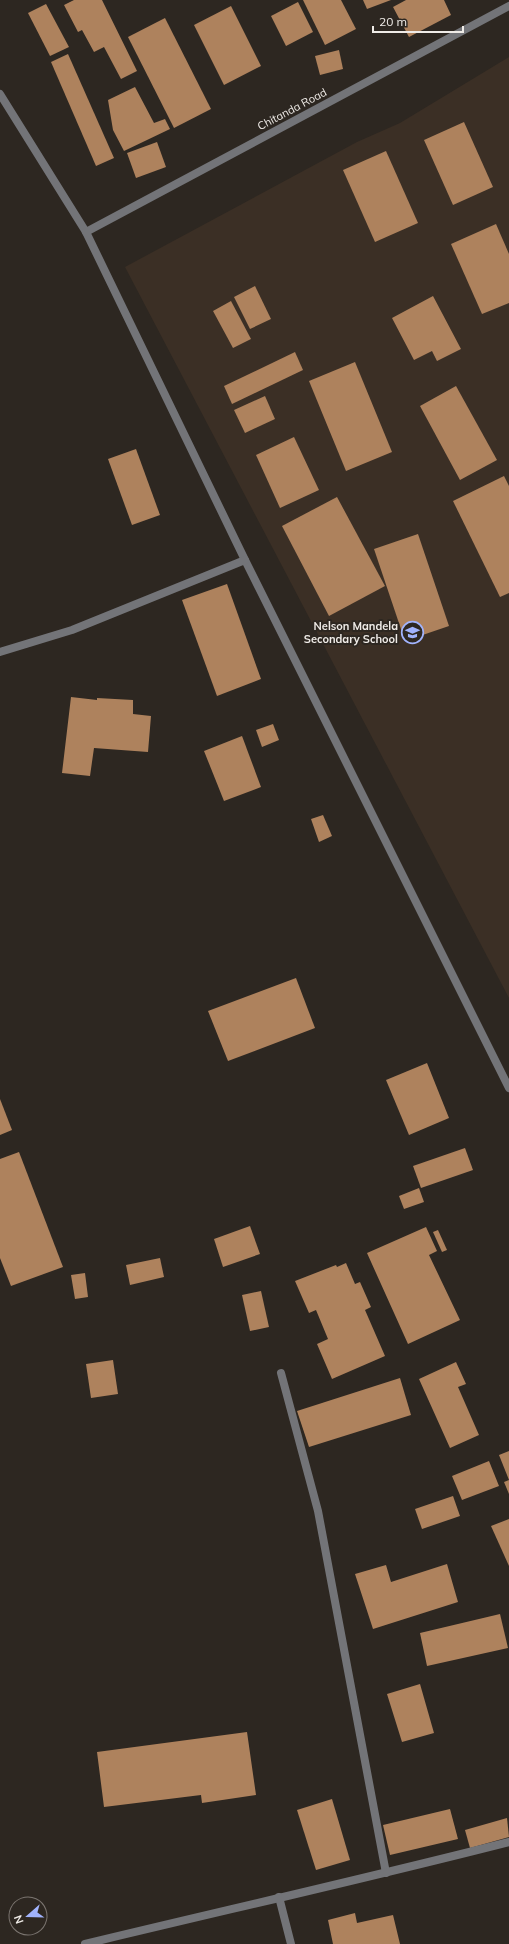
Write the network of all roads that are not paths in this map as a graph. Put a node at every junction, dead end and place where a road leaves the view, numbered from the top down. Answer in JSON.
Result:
{"nodes":[{"id":1,"x":509,"y":6,"type":"edge"},
{"id":2,"x":0,"y":94,"type":"edge"},
{"id":3,"x":86,"y":232,"type":"junction"},
{"id":4,"x":245,"y":560,"type":"junction"},
{"id":5,"x":0,"y":652,"type":"edge"},
{"id":6,"x":509,"y":1088,"type":"edge"},
{"id":7,"x":281,"y":1372,"type":"dead end"},
{"id":8,"x":509,"y":1842,"type":"edge"},
{"id":9,"x":386,"y":1873,"type":"junction"},
{"id":10,"x":280,"y":1897,"type":"junction"},
{"id":11,"x":85,"y":1944,"type":"edge"},
{"id":12,"x":291,"y":1944,"type":"edge"}],
"edges":[{"from":1,"to":3,"type":"street","name":"Chitanda Road"},
{"from":2,"to":3,"type":"street"},
{"from":3,"to":4,"type":"street"},
{"from":4,"to":5,"type":"street"},
{"from":4,"to":6,"type":"street"},
{"from":7,"to":9,"type":"street"},
{"from":8,"to":9,"type":"street"},
{"from":9,"to":10,"type":"street"},
{"from":10,"to":11,"type":"street"},
{"from":10,"to":12,"type":"street"}]}
